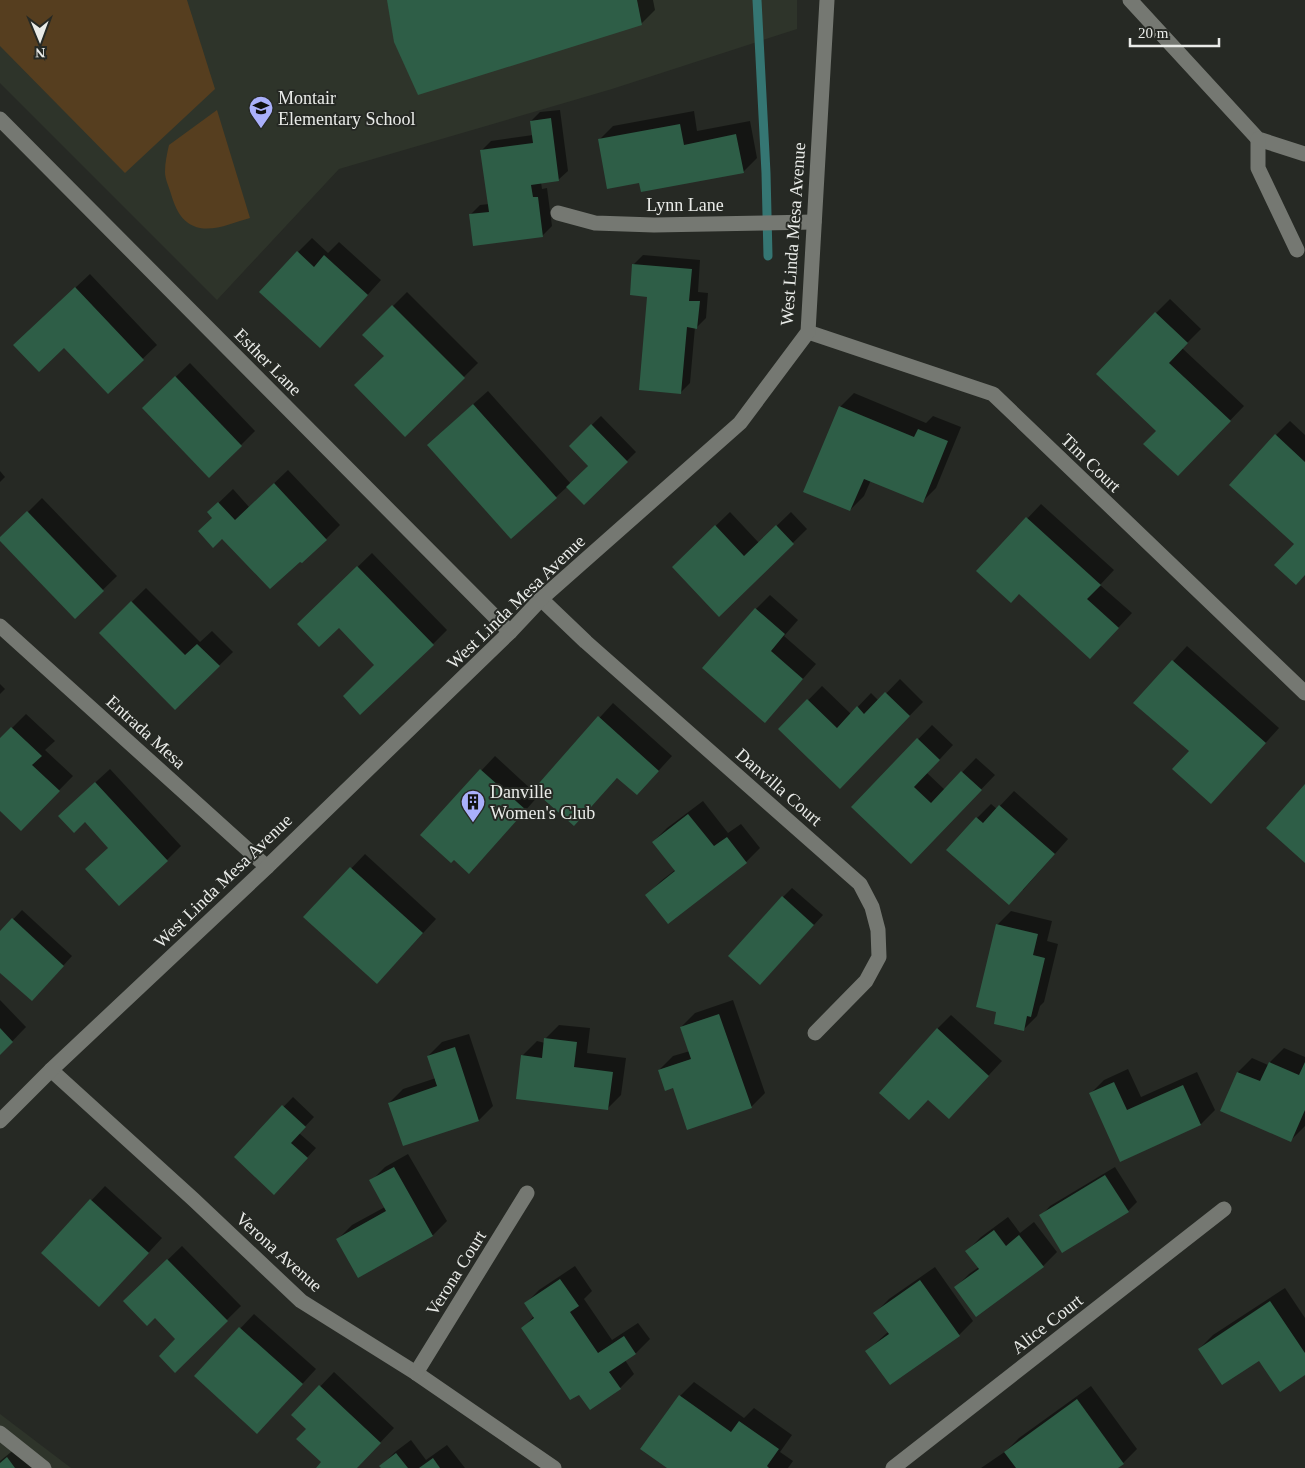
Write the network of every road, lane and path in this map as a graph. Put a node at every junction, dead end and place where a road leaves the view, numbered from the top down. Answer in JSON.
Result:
{"nodes":[{"id":1,"x":827,"y":0,"type":"edge"},
{"id":2,"x":1130,"y":0,"type":"edge"},
{"id":3,"x":0,"y":119,"type":"edge"},
{"id":4,"x":1258,"y":139,"type":"junction"},
{"id":5,"x":1305,"y":154,"type":"edge"},
{"id":6,"x":558,"y":213,"type":"dead end"},
{"id":7,"x":814,"y":222,"type":"junction"},
{"id":8,"x":1297,"y":250,"type":"dead end"},
{"id":9,"x":808,"y":332,"type":"junction"},
{"id":10,"x":542,"y":599,"type":"junction"},
{"id":11,"x":0,"y":626,"type":"edge"},
{"id":12,"x":510,"y":632,"type":"junction"},
{"id":13,"x":1305,"y":693,"type":"edge"},
{"id":14,"x":266,"y":867,"type":"junction"},
{"id":15,"x":815,"y":1032,"type":"dead end"},
{"id":16,"x":51,"y":1070,"type":"junction"},
{"id":17,"x":0,"y":1121,"type":"edge"},
{"id":18,"x":527,"y":1193,"type":"dead end"},
{"id":19,"x":1224,"y":1209,"type":"dead end"},
{"id":20,"x":416,"y":1373,"type":"junction"},
{"id":21,"x":0,"y":1433,"type":"edge"},
{"id":22,"x":44,"y":1468,"type":"edge"},
{"id":23,"x":554,"y":1468,"type":"edge"},
{"id":24,"x":893,"y":1468,"type":"edge"}],
"edges":[{"from":1,"to":7,"type":"street","name":"West Linda Mesa Avenue"},
{"from":2,"to":4,"type":"street"},
{"from":3,"to":12,"type":"street","name":"Esther Lane"},
{"from":4,"to":5,"type":"street"},
{"from":4,"to":8,"type":"street"},
{"from":6,"to":7,"type":"street","name":"Lynn Lane"},
{"from":7,"to":9,"type":"street","name":"West Linda Mesa Avenue"},
{"from":9,"to":10,"type":"street","name":"West Linda Mesa Avenue"},
{"from":9,"to":13,"type":"street","name":"Tim Court"},
{"from":10,"to":12,"type":"street","name":"West Linda Mesa Avenue"},
{"from":10,"to":15,"type":"street","name":"Danvilla Court"},
{"from":11,"to":14,"type":"street","name":"Entrada Mesa"},
{"from":12,"to":14,"type":"street","name":"West Linda Mesa Avenue"},
{"from":14,"to":16,"type":"street","name":"West Linda Mesa Avenue"},
{"from":16,"to":17,"type":"street","name":"West Linda Mesa Avenue"},
{"from":16,"to":20,"type":"street","name":"Verona Avenue"},
{"from":18,"to":20,"type":"street","name":"Verona Court"},
{"from":19,"to":24,"type":"street","name":"Alice Court"},
{"from":20,"to":23,"type":"street","name":"Verona Avenue"},
{"from":21,"to":22,"type":"street"}]}
